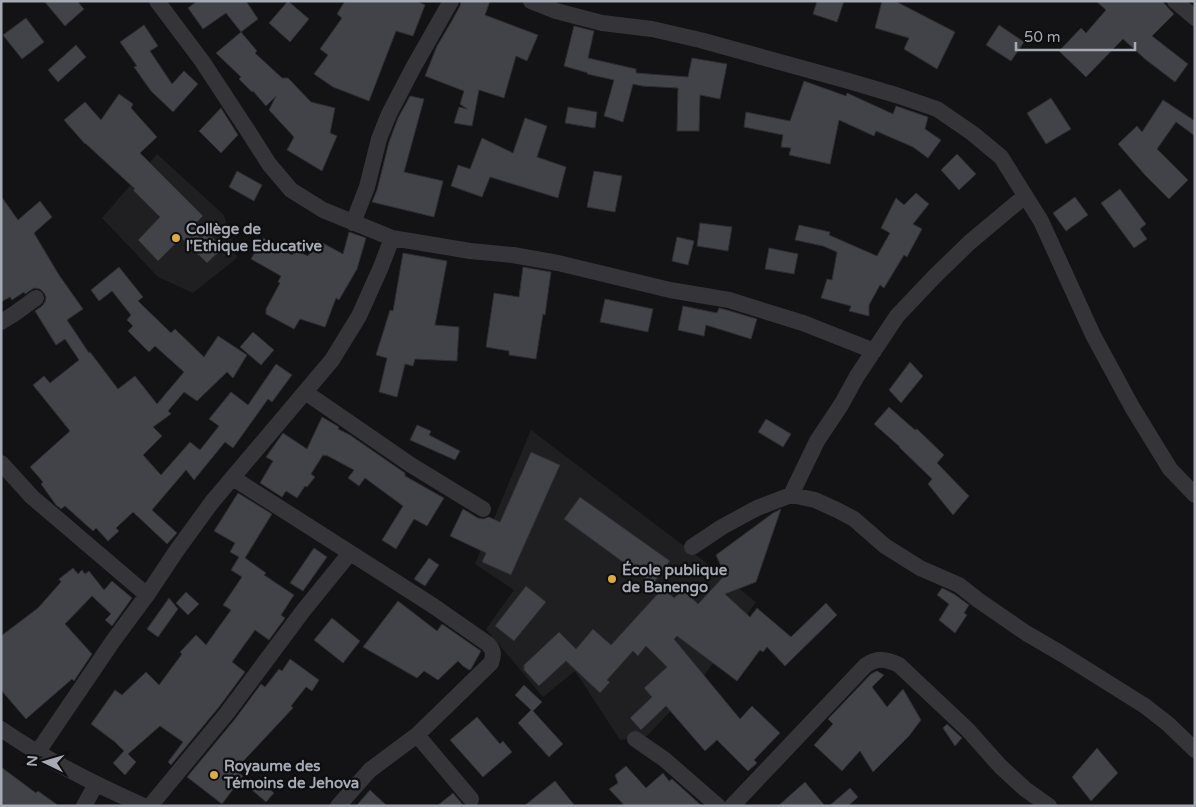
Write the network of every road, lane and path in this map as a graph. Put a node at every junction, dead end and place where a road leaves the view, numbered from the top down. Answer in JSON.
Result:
{"nodes":[{"id":1,"x":157,"y":1,"type":"edge"},
{"id":2,"x":451,"y":1,"type":"edge"},
{"id":3,"x":530,"y":1,"type":"edge"},
{"id":4,"x":1175,"y":1,"type":"edge"},
{"id":5,"x":1195,"y":18,"type":"edge"},
{"id":6,"x":1025,"y":196,"type":"junction"},
{"id":7,"x":353,"y":223,"type":"junction"},
{"id":8,"x":392,"y":238,"type":"junction"},
{"id":9,"x":36,"y":298,"type":"dead end"},
{"id":10,"x":1,"y":322,"type":"edge"},
{"id":11,"x":874,"y":352,"type":"junction"},
{"id":12,"x":304,"y":392,"type":"junction"},
{"id":13,"x":1,"y":463,"type":"edge"},
{"id":14,"x":233,"y":478,"type":"junction"},
{"id":15,"x":791,"y":495,"type":"junction"},
{"id":16,"x":1195,"y":495,"type":"edge"},
{"id":17,"x":483,"y":508,"type":"dead end"},
{"id":18,"x":692,"y":547,"type":"dead end"},
{"id":19,"x":350,"y":553,"type":"junction"},
{"id":20,"x":147,"y":595,"type":"junction"},
{"id":21,"x":1,"y":729,"type":"edge"},
{"id":22,"x":417,"y":734,"type":"junction"},
{"id":23,"x":635,"y":739,"type":"dead end"},
{"id":24,"x":1195,"y":750,"type":"edge"},
{"id":25,"x":37,"y":753,"type":"junction"},
{"id":26,"x":96,"y":784,"type":"junction"},
{"id":27,"x":471,"y":799,"type":"dead end"},
{"id":28,"x":84,"y":806,"type":"edge"},
{"id":29,"x":144,"y":806,"type":"edge"},
{"id":30,"x":150,"y":806,"type":"edge"},
{"id":31,"x":338,"y":806,"type":"edge"},
{"id":32,"x":718,"y":806,"type":"edge"},
{"id":33,"x":732,"y":806,"type":"edge"},
{"id":34,"x":1049,"y":806,"type":"edge"}],
"edges":[{"from":1,"to":7,"type":"street"},
{"from":2,"to":7,"type":"street"},
{"from":3,"to":6,"type":"street"},
{"from":4,"to":5,"type":"street"},
{"from":6,"to":11,"type":"street"},
{"from":6,"to":16,"type":"street"},
{"from":7,"to":8,"type":"street"},
{"from":8,"to":11,"type":"street"},
{"from":8,"to":12,"type":"street"},
{"from":9,"to":10,"type":"street"},
{"from":11,"to":15,"type":"street"},
{"from":12,"to":14,"type":"street"},
{"from":12,"to":17,"type":"street"},
{"from":13,"to":20,"type":"street"},
{"from":14,"to":19,"type":"street"},
{"from":14,"to":20,"type":"street"},
{"from":15,"to":18,"type":"street"},
{"from":15,"to":24,"type":"street"},
{"from":19,"to":22,"type":"street"},
{"from":19,"to":30,"type":"street"},
{"from":20,"to":25,"type":"street"},
{"from":21,"to":25,"type":"street"},
{"from":22,"to":27,"type":"street"},
{"from":22,"to":31,"type":"street"},
{"from":23,"to":32,"type":"street"},
{"from":25,"to":26,"type":"street"},
{"from":26,"to":28,"type":"street"},
{"from":26,"to":29,"type":"street"},
{"from":33,"to":34,"type":"street"}]}
